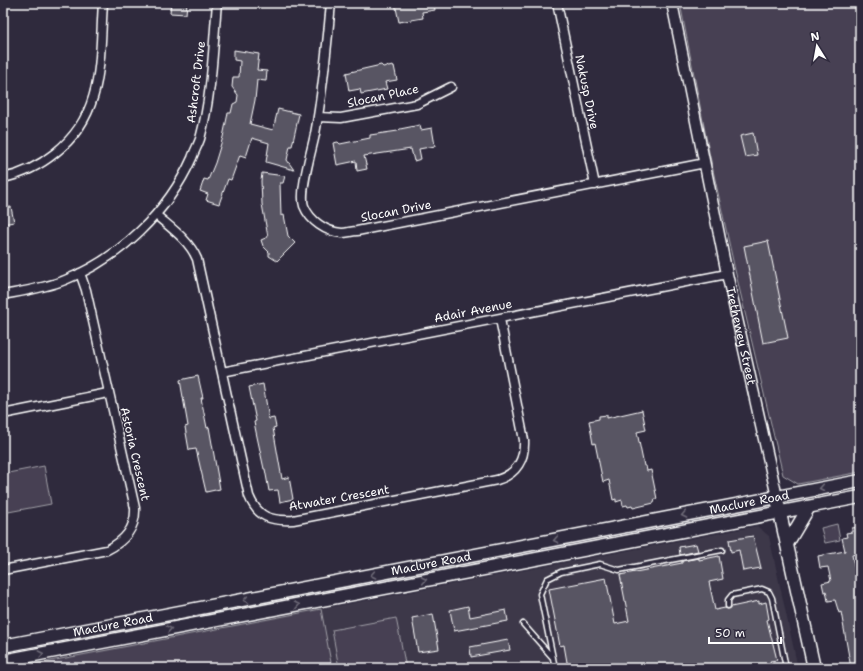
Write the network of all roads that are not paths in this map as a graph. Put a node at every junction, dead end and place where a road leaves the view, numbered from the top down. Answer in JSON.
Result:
{"nodes":[{"id":1,"x":103,"y":3,"type":"edge"},
{"id":2,"x":217,"y":3,"type":"edge"},
{"id":3,"x":331,"y":3,"type":"edge"},
{"id":4,"x":557,"y":3,"type":"edge"},
{"id":5,"x":672,"y":3,"type":"edge"},
{"id":6,"x":451,"y":87,"type":"dead end"},
{"id":7,"x":318,"y":117,"type":"junction"},
{"id":8,"x":705,"y":163,"type":"junction"},
{"id":9,"x":3,"y":178,"type":"edge"},
{"id":10,"x":595,"y":185,"type":"junction"},
{"id":11,"x":156,"y":215,"type":"junction"},
{"id":12,"x":80,"y":273,"type":"junction"},
{"id":13,"x":727,"y":274,"type":"junction"},
{"id":14,"x":3,"y":295,"type":"edge"},
{"id":15,"x":500,"y":318,"type":"junction"},
{"id":16,"x":222,"y":372,"type":"junction"},
{"id":17,"x":108,"y":393,"type":"junction"},
{"id":18,"x":3,"y":414,"type":"edge"},
{"id":19,"x":860,"y":481,"type":"edge"},
{"id":20,"x":777,"y":497,"type":"junction"},
{"id":21,"x":860,"y":497,"type":"edge"},
{"id":22,"x":809,"y":507,"type":"junction"},
{"id":23,"x":780,"y":512,"type":"junction"},
{"id":24,"x":787,"y":544,"type":"junction"},
{"id":25,"x":722,"y":550,"type":"dead end"},
{"id":26,"x":3,"y":570,"type":"edge"},
{"id":27,"x":728,"y":606,"type":"dead end"},
{"id":28,"x":523,"y":624,"type":"dead end"},
{"id":29,"x":3,"y":646,"type":"edge"},
{"id":30,"x":553,"y":658,"type":"junction"},
{"id":31,"x":3,"y":661,"type":"edge"},
{"id":32,"x":555,"y":668,"type":"edge"},
{"id":33,"x":786,"y":668,"type":"edge"},
{"id":34,"x":814,"y":668,"type":"edge"}],
"edges":[{"from":1,"to":9,"type":"street"},
{"from":2,"to":11,"type":"street","name":"Ashcroft Drive"},
{"from":3,"to":7,"type":"street","name":"Slocan Drive"},
{"from":4,"to":10,"type":"street","name":"Nakusp Drive"},
{"from":5,"to":8,"type":"street","name":"Trethewey Street"},
{"from":6,"to":7,"type":"street","name":"Slocan Place"},
{"from":7,"to":10,"type":"street","name":"Slocan Drive"},
{"from":8,"to":10,"type":"street","name":"Slocan Drive"},
{"from":8,"to":13,"type":"street","name":"Trethewey Street"},
{"from":11,"to":12,"type":"street","name":"Ashcroft Drive"},
{"from":11,"to":16,"type":"street","name":"Atwater Crescent"},
{"from":12,"to":14,"type":"street","name":"Ashcroft Drive"},
{"from":12,"to":17,"type":"street","name":"Astoria Crescent"},
{"from":13,"to":15,"type":"street","name":"Adair Avenue"},
{"from":13,"to":20,"type":"street","name":"Trethewey Street"},
{"from":15,"to":16,"type":"street","name":"Adair Avenue"},
{"from":15,"to":16,"type":"street","name":"Atwater Crescent"},
{"from":17,"to":18,"type":"street"},
{"from":17,"to":26,"type":"street","name":"Astoria Crescent"},
{"from":19,"to":20,"type":"main road","name":"Maclure Road","one_way":true},
{"from":20,"to":23,"type":"main road","name":"Trethewey Street"},
{"from":20,"to":29,"type":"main road","name":"Maclure Road","one_way":true},
{"from":21,"to":22,"type":"main road","name":"Maclure Road"},
{"from":22,"to":23,"type":"main road","name":"Maclure Road"},
{"from":22,"to":24,"type":"main road"},
{"from":23,"to":24,"type":"main road","name":"Trethewey Street"},
{"from":31,"to":23,"type":"main road","name":"Maclure Road","one_way":true},
{"from":24,"to":34,"type":"main road","name":"Trethewey Street"},
{"from":25,"to":30,"type":"lane"},
{"from":27,"to":33,"type":"lane"},
{"from":28,"to":30,"type":"lane"},
{"from":30,"to":32,"type":"lane"}]}
